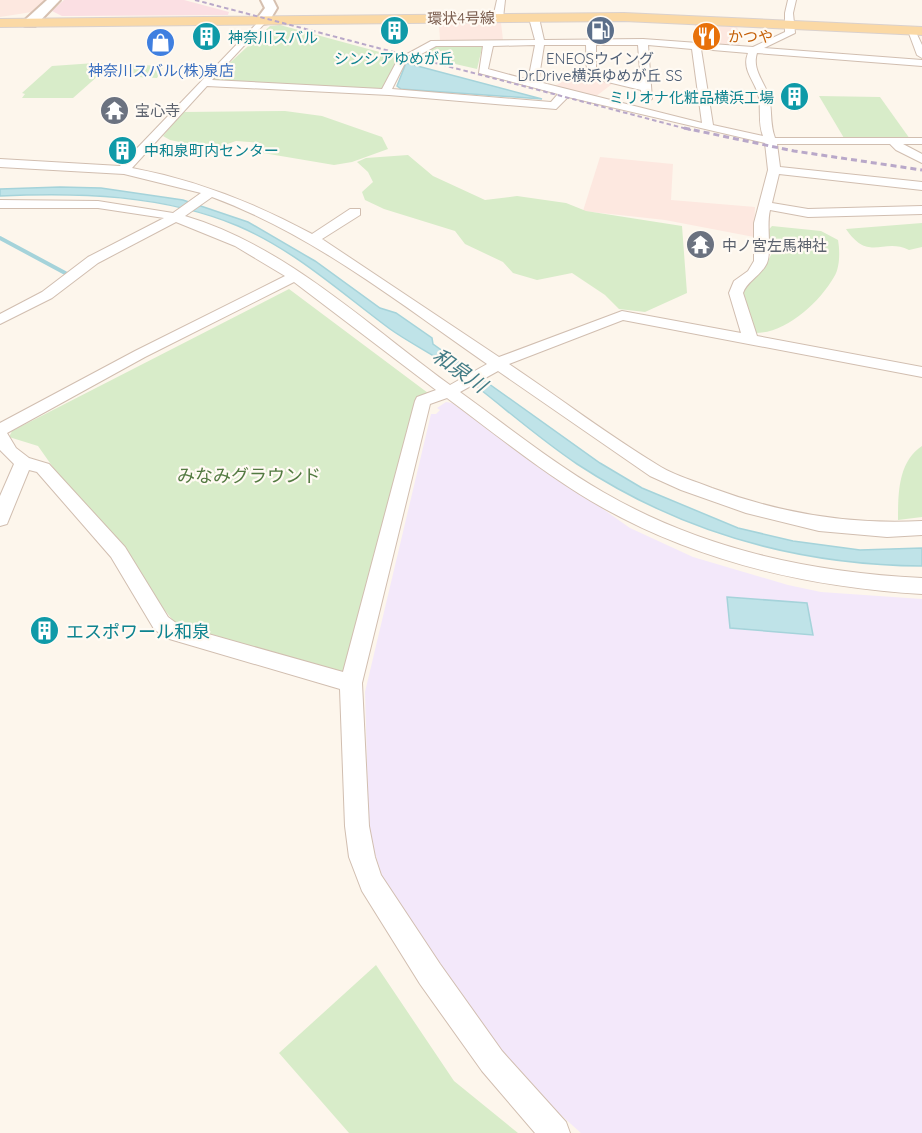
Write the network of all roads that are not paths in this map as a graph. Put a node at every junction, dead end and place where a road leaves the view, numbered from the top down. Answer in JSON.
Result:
{"nodes":[{"id":1,"x":54,"y":0,"type":"edge"},
{"id":2,"x":267,"y":0,"type":"edge"},
{"id":3,"x":501,"y":0,"type":"edge"},
{"id":4,"x":792,"y":0,"type":"edge"},
{"id":5,"x":498,"y":18,"type":"junction"},
{"id":6,"x":534,"y":18,"type":"junction"},
{"id":7,"x":263,"y":21,"type":"junction"},
{"id":8,"x":0,"y":23,"type":"edge"},
{"id":9,"x":30,"y":23,"type":"junction"},
{"id":10,"x":790,"y":24,"type":"junction"},
{"id":11,"x":916,"y":31,"type":"edge"},
{"id":12,"x":489,"y":42,"type":"junction"},
{"id":13,"x":540,"y":42,"type":"junction"},
{"id":14,"x":591,"y":42,"type":"junction"},
{"id":15,"x":643,"y":42,"type":"junction"},
{"id":16,"x":696,"y":45,"type":"junction"},
{"id":17,"x":755,"y":50,"type":"junction"},
{"id":18,"x":922,"y":55,"type":"edge"},
{"id":19,"x":922,"y":63,"type":"edge"},
{"id":20,"x":526,"y":82,"type":"junction"},
{"id":21,"x":203,"y":83,"type":"junction"},
{"id":22,"x":647,"y":88,"type":"junction"},
{"id":23,"x":385,"y":92,"type":"junction"},
{"id":24,"x":565,"y":94,"type":"junction"},
{"id":25,"x":642,"y":113,"type":"junction"},
{"id":26,"x":708,"y":128,"type":"junction"},
{"id":27,"x":770,"y":141,"type":"junction"},
{"id":28,"x":922,"y":141,"type":"edge"},
{"id":29,"x":894,"y":142,"type":"junction"},
{"id":30,"x":922,"y":159,"type":"edge"},
{"id":31,"x":0,"y":163,"type":"edge"},
{"id":32,"x":123,"y":170,"type":"junction"},
{"id":33,"x":774,"y":170,"type":"junction"},
{"id":34,"x":922,"y":186,"type":"edge"},
{"id":35,"x":205,"y":196,"type":"junction"},
{"id":36,"x":0,"y":204,"type":"edge"},
{"id":37,"x":763,"y":205,"type":"junction"},
{"id":38,"x":922,"y":210,"type":"edge"},
{"id":39,"x":355,"y":212,"type":"dead end"},
{"id":40,"x":178,"y":216,"type":"junction"},
{"id":41,"x":313,"y":239,"type":"junction"},
{"id":42,"x":296,"y":276,"type":"junction"},
{"id":43,"x":0,"y":320,"type":"edge"},
{"id":44,"x":751,"y":340,"type":"junction"},
{"id":45,"x":494,"y":368,"type":"junction"},
{"id":46,"x":922,"y":372,"type":"edge"},
{"id":47,"x":454,"y":390,"type":"junction"},
{"id":48,"x":0,"y":430,"type":"edge"},
{"id":49,"x":0,"y":436,"type":"edge"},
{"id":50,"x":23,"y":462,"type":"junction"},
{"id":51,"x":0,"y":519,"type":"edge"},
{"id":52,"x":922,"y":528,"type":"edge"},
{"id":53,"x":922,"y":586,"type":"edge"},
{"id":54,"x":351,"y":684,"type":"junction"},
{"id":55,"x":555,"y":1133,"type":"edge"}],
"edges":[{"from":1,"to":9,"type":"street"},
{"from":2,"to":7,"type":"street"},
{"from":3,"to":5,"type":"street"},
{"from":4,"to":10,"type":"street"},
{"from":5,"to":6,"type":"main road","name":"環状4号線"},
{"from":5,"to":7,"type":"main road","name":"環状4号線"},
{"from":6,"to":10,"type":"main road","name":"環状4号線"},
{"from":6,"to":13,"type":"street"},
{"from":7,"to":9,"type":"main road","name":"環状4号線"},
{"from":7,"to":21,"type":"street"},
{"from":8,"to":9,"type":"main road","name":"環状4号線"},
{"from":10,"to":11,"type":"main road","name":"環状4号線"},
{"from":10,"to":17,"type":"street"},
{"from":11,"to":18,"type":"street"},
{"from":12,"to":13,"type":"street"},
{"from":12,"to":20,"type":"street"},
{"from":12,"to":23,"type":"street"},
{"from":13,"to":14,"type":"street"},
{"from":13,"to":20,"type":"street"},
{"from":14,"to":15,"type":"street"},
{"from":14,"to":22,"type":"street"},
{"from":15,"to":16,"type":"street"},
{"from":15,"to":22,"type":"street"},
{"from":16,"to":17,"type":"street"},
{"from":16,"to":26,"type":"street"},
{"from":17,"to":19,"type":"street"},
{"from":17,"to":27,"type":"street"},
{"from":20,"to":24,"type":"street"},
{"from":21,"to":23,"type":"street"},
{"from":21,"to":32,"type":"street"},
{"from":22,"to":25,"type":"street"},
{"from":23,"to":24,"type":"street"},
{"from":24,"to":25,"type":"street"},
{"from":25,"to":26,"type":"street"},
{"from":26,"to":27,"type":"street"},
{"from":27,"to":29,"type":"street"},
{"from":27,"to":33,"type":"street"},
{"from":28,"to":29,"type":"street"},
{"from":29,"to":30,"type":"street"},
{"from":31,"to":32,"type":"street"},
{"from":32,"to":35,"type":"street"},
{"from":33,"to":34,"type":"street"},
{"from":33,"to":37,"type":"street"},
{"from":35,"to":40,"type":"street"},
{"from":35,"to":41,"type":"street"},
{"from":36,"to":40,"type":"street"},
{"from":37,"to":38,"type":"street"},
{"from":37,"to":44,"type":"street"},
{"from":39,"to":41,"type":"street"},
{"from":40,"to":42,"type":"street"},
{"from":40,"to":43,"type":"street"},
{"from":41,"to":45,"type":"street"},
{"from":42,"to":47,"type":"street"},
{"from":42,"to":48,"type":"street"},
{"from":44,"to":45,"type":"street"},
{"from":44,"to":46,"type":"street"},
{"from":45,"to":47,"type":"street"},
{"from":45,"to":52,"type":"street"},
{"from":47,"to":53,"type":"street"},
{"from":47,"to":54,"type":"street"},
{"from":49,"to":50,"type":"street"},
{"from":50,"to":51,"type":"street"},
{"from":50,"to":54,"type":"street"},
{"from":54,"to":55,"type":"street"}]}
